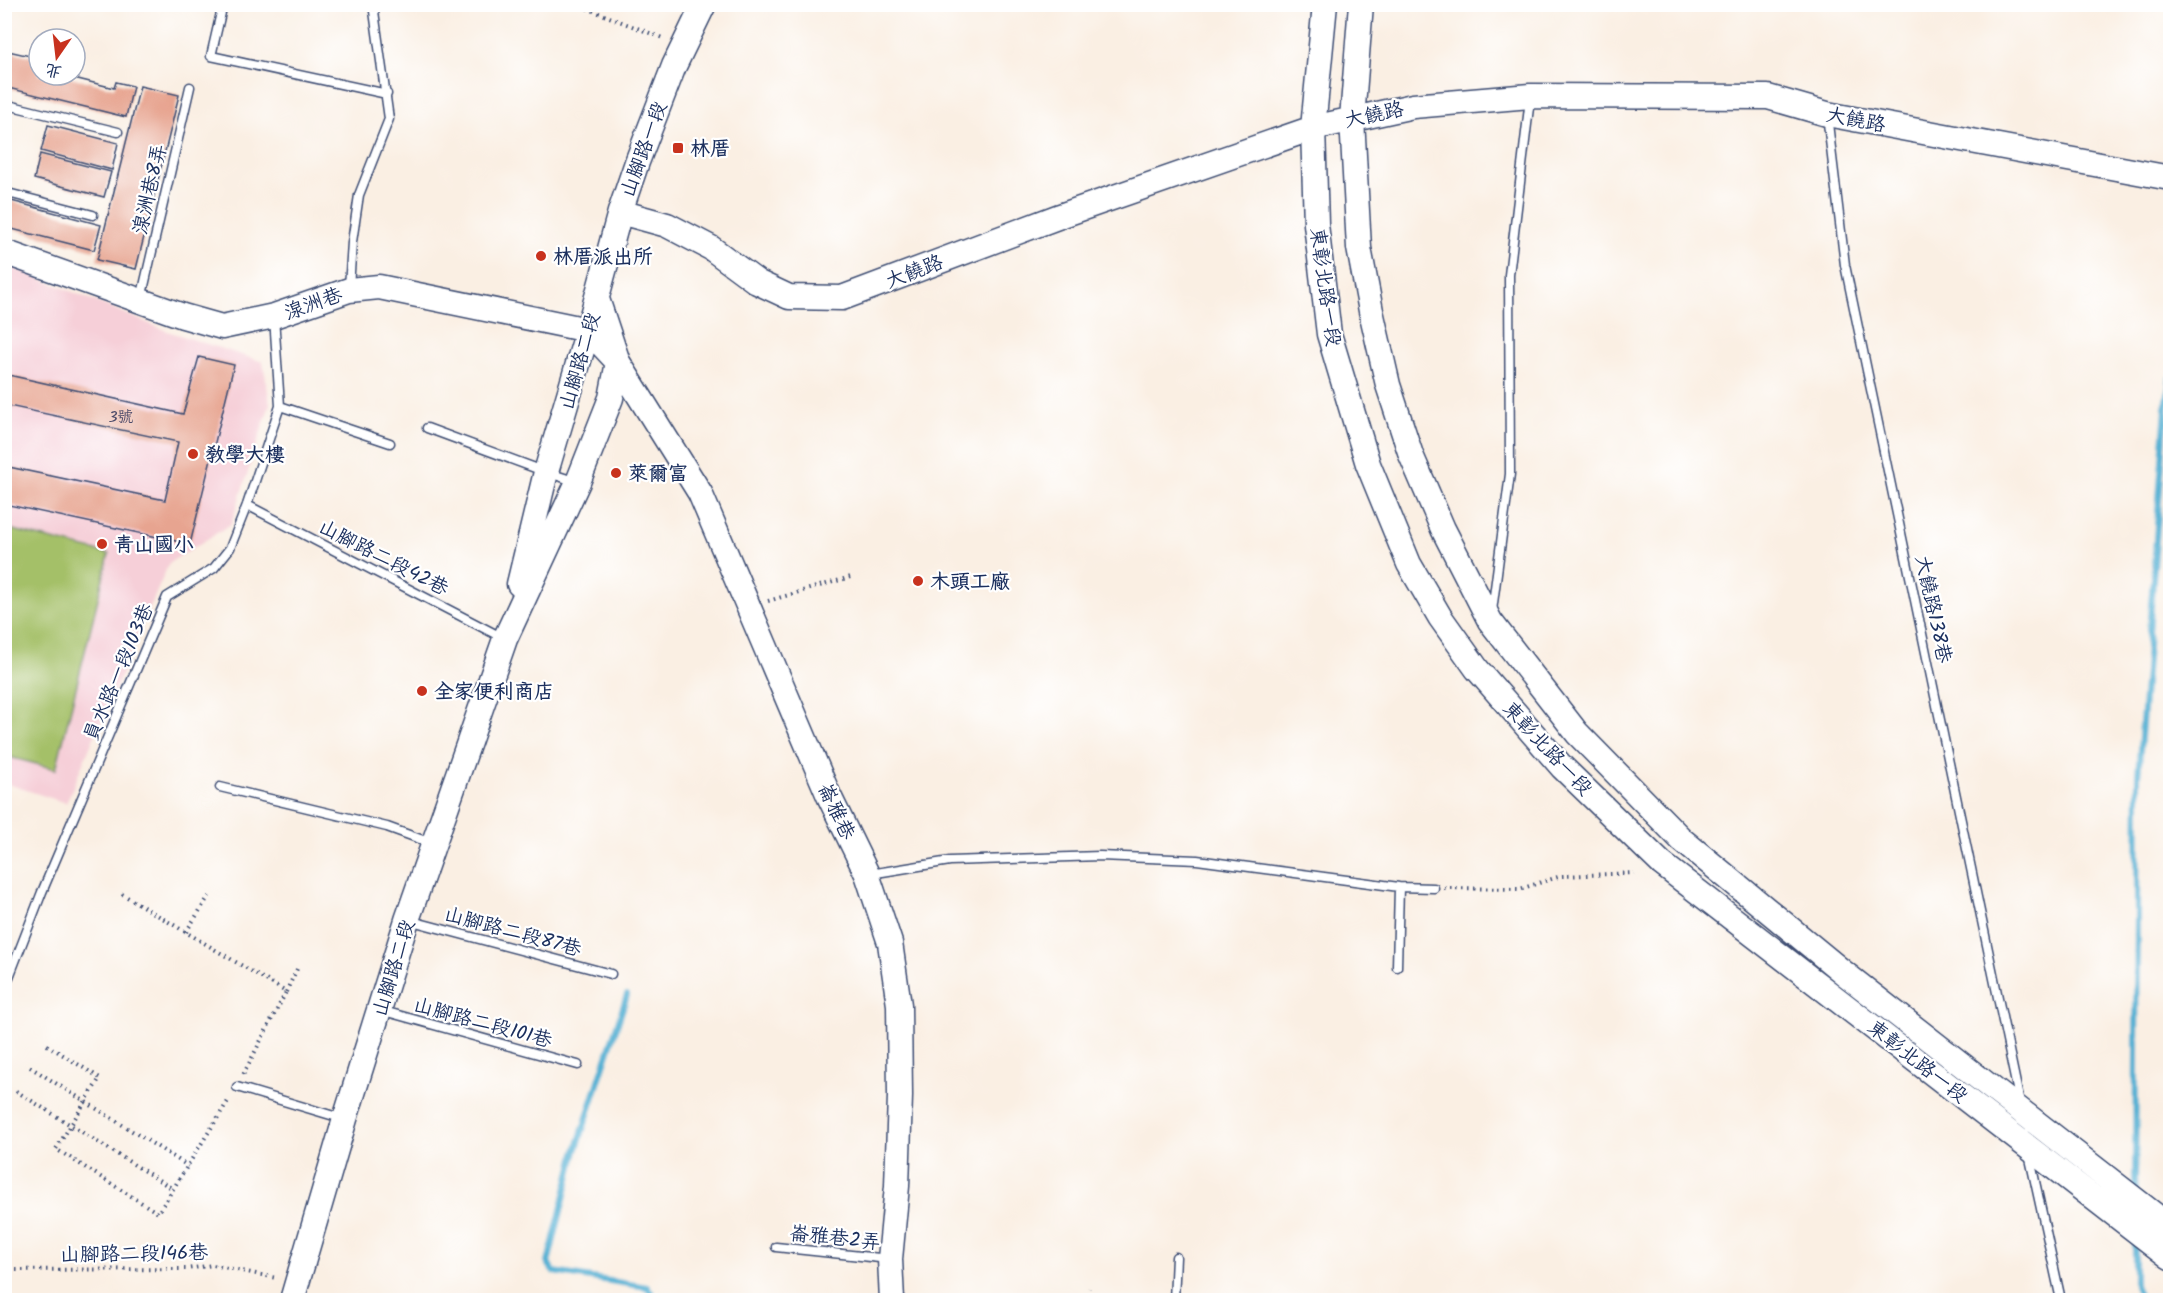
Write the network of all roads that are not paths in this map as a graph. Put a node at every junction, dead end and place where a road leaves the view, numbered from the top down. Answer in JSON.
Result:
{"nodes":[{"id":1,"x":223,"y":4,"type":"edge"},
{"id":2,"x":373,"y":4,"type":"edge"},
{"id":3,"x":704,"y":4,"type":"edge"},
{"id":4,"x":1325,"y":4,"type":"edge"},
{"id":5,"x":1361,"y":4,"type":"edge"},
{"id":6,"x":190,"y":87,"type":"dead end"},
{"id":7,"x":387,"y":94,"type":"junction"},
{"id":8,"x":1530,"y":96,"type":"junction"},
{"id":9,"x":4,"y":104,"type":"edge"},
{"id":10,"x":1827,"y":114,"type":"junction"},
{"id":11,"x":1352,"y":119,"type":"junction"},
{"id":12,"x":1313,"y":128,"type":"junction"},
{"id":13,"x":118,"y":132,"type":"dead end"},
{"id":14,"x":2170,"y":178,"type":"edge"},
{"id":15,"x":4,"y":192,"type":"edge"},
{"id":16,"x":620,"y":212,"type":"junction"},
{"id":17,"x":93,"y":215,"type":"dead end"},
{"id":18,"x":4,"y":252,"type":"edge"},
{"id":19,"x":349,"y":290,"type":"junction"},
{"id":20,"x":597,"y":299,"type":"junction"},
{"id":21,"x":141,"y":300,"type":"junction"},
{"id":22,"x":274,"y":316,"type":"junction"},
{"id":23,"x":588,"y":330,"type":"junction"},
{"id":24,"x":618,"y":362,"type":"junction"},
{"id":25,"x":280,"y":406,"type":"junction"},
{"id":26,"x":427,"y":428,"type":"dead end"},
{"id":27,"x":390,"y":442,"type":"dead end"},
{"id":28,"x":546,"y":472,"type":"junction"},
{"id":29,"x":578,"y":482,"type":"junction"},
{"id":30,"x":247,"y":505,"type":"junction"},
{"id":31,"x":1491,"y":621,"type":"junction"},
{"id":32,"x":505,"y":639,"type":"junction"},
{"id":33,"x":220,"y":787,"type":"dead end"},
{"id":34,"x":434,"y":844,"type":"junction"},
{"id":35,"x":867,"y":874,"type":"junction"},
{"id":36,"x":1399,"y":887,"type":"junction"},
{"id":37,"x":1434,"y":888,"type":"road end"},
{"id":38,"x":407,"y":920,"type":"junction"},
{"id":39,"x":1397,"y":967,"type":"dead end"},
{"id":40,"x":7,"y":973,"type":"edge"},
{"id":41,"x":611,"y":974,"type":"dead end"},
{"id":42,"x":4,"y":990,"type":"edge"},
{"id":43,"x":380,"y":1010,"type":"junction"},
{"id":44,"x":578,"y":1065,"type":"dead end"},
{"id":45,"x":237,"y":1087,"type":"road end"},
{"id":46,"x":345,"y":1119,"type":"junction"},
{"id":47,"x":2024,"y":1127,"type":"junction"},
{"id":48,"x":2170,"y":1227,"type":"edge"},
{"id":49,"x":776,"y":1247,"type":"dead end"},
{"id":50,"x":1176,"y":1257,"type":"dead end"},
{"id":51,"x":2170,"y":1257,"type":"edge"},
{"id":52,"x":890,"y":1259,"type":"junction"},
{"id":53,"x":295,"y":1292,"type":"edge"},
{"id":54,"x":891,"y":1300,"type":"edge"},
{"id":55,"x":1174,"y":1300,"type":"edge"},
{"id":56,"x":2061,"y":1300,"type":"edge"}],
"edges":[{"from":1,"to":7,"type":"lane"},
{"from":2,"to":7,"type":"lane"},
{"from":3,"to":16,"type":"street","name":"山腳路一段"},
{"from":4,"to":12,"type":"street","name":"東彰北路一段"},
{"from":5,"to":11,"type":"street","name":"東彰北路一段"},
{"from":6,"to":21,"type":"lane","name":"湶洲巷8弄"},
{"from":7,"to":19,"type":"lane"},
{"from":8,"to":10,"type":"street","name":"大饒路"},
{"from":8,"to":11,"type":"street","name":"大饒路"},
{"from":8,"to":31,"type":"lane"},
{"from":9,"to":13,"type":"lane"},
{"from":10,"to":14,"type":"street","name":"大饒路"},
{"from":10,"to":47,"type":"lane","name":"大饒路138巷"},
{"from":11,"to":12,"type":"street","name":"大饒路"},
{"from":11,"to":31,"type":"street","name":"東彰北路一段"},
{"from":12,"to":16,"type":"street","name":"大饒路"},
{"from":12,"to":47,"type":"street","name":"東彰北路一段"},
{"from":15,"to":17,"type":"lane"},
{"from":16,"to":20,"type":"street","name":"山腳路一段"},
{"from":18,"to":21,"type":"street","name":"湶洲巷"},
{"from":19,"to":22,"type":"street","name":"湶洲巷"},
{"from":19,"to":23,"type":"street","name":"湶洲巷"},
{"from":20,"to":23,"type":"street","name":"山腳路二段"},
{"from":20,"to":24,"type":"street","name":"山腳路二段"},
{"from":21,"to":22,"type":"street","name":"湶洲巷"},
{"from":22,"to":25,"type":"lane","name":"員水路一段103巷"},
{"from":23,"to":24,"type":"street"},
{"from":23,"to":28,"type":"street","name":"山腳路二段"},
{"from":24,"to":29,"type":"street","name":"山腳路二段"},
{"from":24,"to":35,"type":"street","name":"崙雅巷"},
{"from":25,"to":27,"type":"lane"},
{"from":25,"to":30,"type":"lane","name":"員水路一段103巷"},
{"from":26,"to":28,"type":"lane"},
{"from":28,"to":29,"type":"lane"},
{"from":28,"to":32,"type":"street","name":"山腳路二段"},
{"from":29,"to":32,"type":"street","name":"山腳路二段"},
{"from":30,"to":32,"type":"lane","name":"山腳路二段42巷"},
{"from":30,"to":40,"type":"lane","name":"員水路一段103巷"},
{"from":31,"to":47,"type":"street","name":"東彰北路一段"},
{"from":32,"to":34,"type":"street","name":"山腳路二段"},
{"from":33,"to":34,"type":"lane"},
{"from":34,"to":38,"type":"street","name":"山腳路二段"},
{"from":35,"to":36,"type":"lane"},
{"from":35,"to":52,"type":"street","name":"崙雅巷"},
{"from":36,"to":37,"type":"lane"},
{"from":36,"to":39,"type":"lane"},
{"from":38,"to":41,"type":"lane","name":"山腳路二段87巷"},
{"from":38,"to":43,"type":"street","name":"山腳路二段"},
{"from":40,"to":42,"type":"lane","name":"員水路一段103巷"},
{"from":43,"to":44,"type":"lane","name":"山腳路二段101巷"},
{"from":43,"to":46,"type":"street","name":"山腳路二段"},
{"from":45,"to":46,"type":"lane"},
{"from":46,"to":53,"type":"street","name":"山腳路二段"},
{"from":47,"to":48,"type":"street","name":"東彰北路一段"},
{"from":47,"to":51,"type":"street","name":"東彰北路一段"},
{"from":47,"to":56,"type":"lane","name":"大饒路138巷"},
{"from":49,"to":52,"type":"lane","name":"崙雅巷2弄"},
{"from":50,"to":55,"type":"lane"},
{"from":52,"to":54,"type":"street","name":"崙雅巷"}]}
